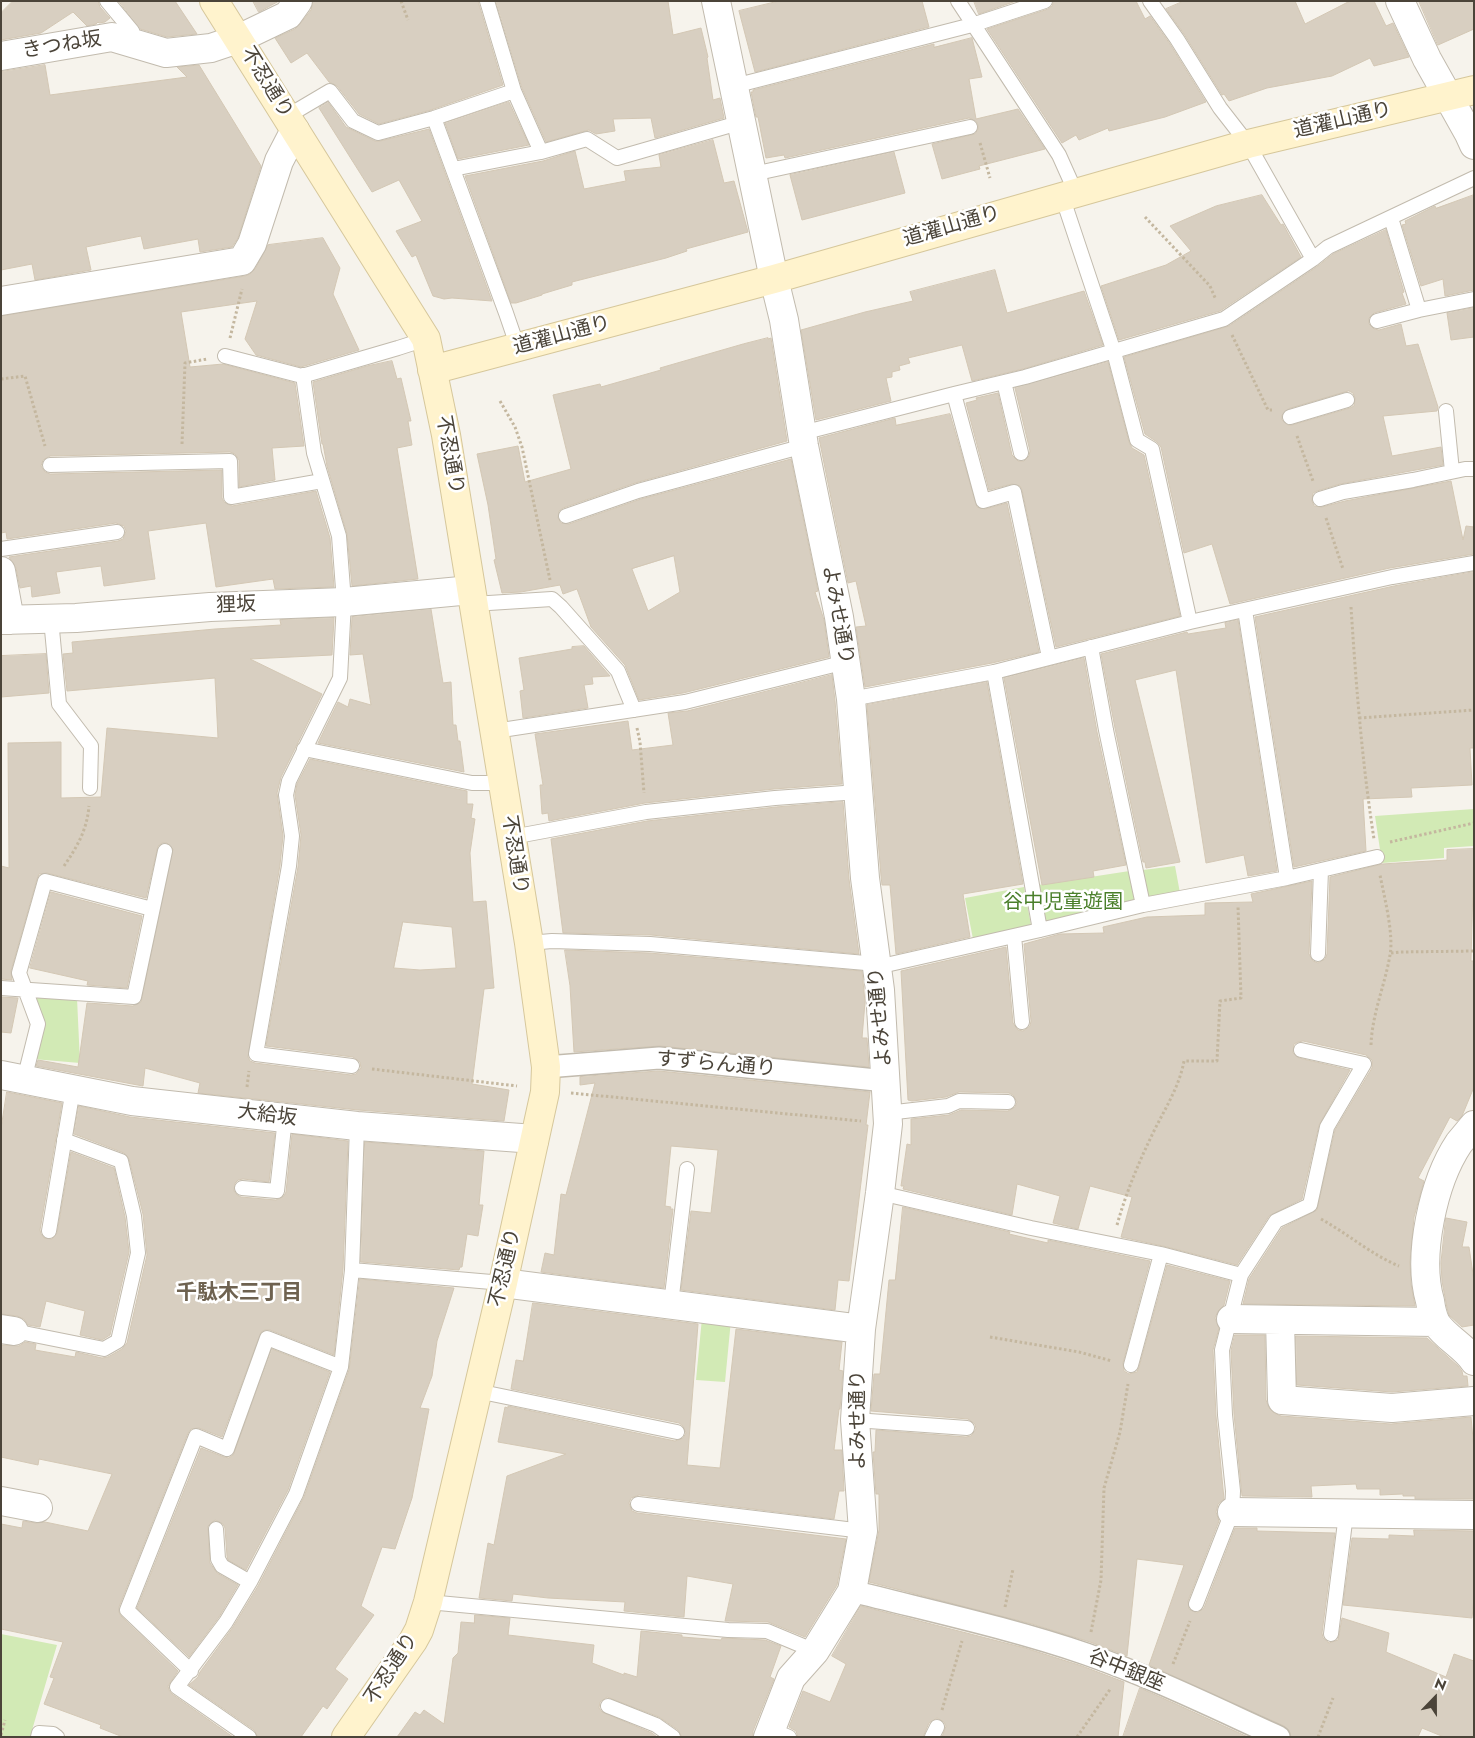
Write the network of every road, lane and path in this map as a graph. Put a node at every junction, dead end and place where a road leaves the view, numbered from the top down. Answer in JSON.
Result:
{"nodes":[{"id":1,"x":107,"y":1,"type":"edge"},
{"id":2,"x":214,"y":1,"type":"edge"},
{"id":3,"x":298,"y":1,"type":"edge"},
{"id":4,"x":401,"y":1,"type":"edge"},
{"id":5,"x":487,"y":1,"type":"edge"},
{"id":6,"x":958,"y":1,"type":"edge"},
{"id":7,"x":1045,"y":1,"type":"edge"},
{"id":8,"x":1151,"y":1,"type":"edge"},
{"id":9,"x":1400,"y":1,"type":"edge"},
{"id":10,"x":717,"y":2,"type":"edge"},
{"id":11,"x":408,"y":20,"type":"dead end"},
{"id":12,"x":972,"y":25,"type":"junction"},
{"id":13,"x":238,"y":39,"type":"junction"},
{"id":14,"x":126,"y":42,"type":"junction"},
{"id":15,"x":2,"y":54,"type":"edge"},
{"id":16,"x":734,"y":86,"type":"junction"},
{"id":17,"x":514,"y":91,"type":"junction"},
{"id":18,"x":1461,"y":93,"type":"edge"},
{"id":19,"x":434,"y":118,"type":"junction"},
{"id":20,"x":742,"y":122,"type":"junction"},
{"id":21,"x":291,"y":123,"type":"junction"},
{"id":22,"x":970,"y":126,"type":"joint"},
{"id":23,"x":1248,"y":144,"type":"junction"},
{"id":24,"x":1474,"y":145,"type":"edge"},
{"id":25,"x":541,"y":152,"type":"junction"},
{"id":26,"x":453,"y":169,"type":"junction"},
{"id":27,"x":753,"y":174,"type":"junction"},
{"id":28,"x":990,"y":178,"type":"dead end"},
{"id":29,"x":1474,"y":178,"type":"edge"},
{"id":30,"x":1069,"y":194,"type":"junction"},
{"id":31,"x":1145,"y":217,"type":"dead end"},
{"id":32,"x":1391,"y":218,"type":"junction"},
{"id":33,"x":1314,"y":259,"type":"junction"},
{"id":34,"x":774,"y":279,"type":"junction"},
{"id":35,"x":1474,"y":300,"type":"edge"},
{"id":36,"x":1,"y":301,"type":"edge"},
{"id":37,"x":1419,"y":310,"type":"junction"},
{"id":38,"x":1224,"y":319,"type":"junction"},
{"id":39,"x":1376,"y":321,"type":"dead end"},
{"id":40,"x":426,"y":339,"type":"junction"},
{"id":41,"x":518,"y":348,"type":"junction"},
{"id":42,"x":1114,"y":352,"type":"junction"},
{"id":43,"x":225,"y":356,"type":"dead end"},
{"id":44,"x":432,"y":370,"type":"junction"},
{"id":45,"x":303,"y":375,"type":"junction"},
{"id":46,"x":1,"y":380,"type":"edge"},
{"id":47,"x":1004,"y":382,"type":"junction"},
{"id":48,"x":954,"y":394,"type":"junction"},
{"id":49,"x":1347,"y":400,"type":"dead end"},
{"id":50,"x":500,"y":401,"type":"dead end"},
{"id":51,"x":1446,"y":412,"type":"dead end"},
{"id":52,"x":1290,"y":417,"type":"junction"},
{"id":53,"x":803,"y":440,"type":"junction"},
{"id":54,"x":1021,"y":454,"type":"dead end"},
{"id":55,"x":50,"y":464,"type":"joint"},
{"id":56,"x":1474,"y":470,"type":"edge"},
{"id":57,"x":1452,"y":471,"type":"junction"},
{"id":58,"x":322,"y":481,"type":"junction"},
{"id":59,"x":1320,"y":499,"type":"junction"},
{"id":60,"x":566,"y":516,"type":"dead end"},
{"id":61,"x":117,"y":532,"type":"dead end"},
{"id":62,"x":1,"y":549,"type":"edge"},
{"id":63,"x":1474,"y":563,"type":"edge"},
{"id":64,"x":1,"y":571,"type":"edge"},
{"id":65,"x":1349,"y":586,"type":"junction"},
{"id":66,"x":472,"y":597,"type":"junction"},
{"id":67,"x":552,"y":599,"type":"junction"},
{"id":68,"x":344,"y":602,"type":"junction"},
{"id":69,"x":1245,"y":610,"type":"junction"},
{"id":70,"x":5,"y":620,"type":"edge"},
{"id":71,"x":51,"y":620,"type":"junction"},
{"id":72,"x":1190,"y":622,"type":"junction"},
{"id":73,"x":1091,"y":647,"type":"junction"},
{"id":74,"x":1049,"y":657,"type":"junction"},
{"id":75,"x":846,"y":662,"type":"junction"},
{"id":76,"x":994,"y":672,"type":"junction"},
{"id":77,"x":851,"y":699,"type":"junction"},
{"id":78,"x":634,"y":710,"type":"junction"},
{"id":79,"x":1474,"y":710,"type":"edge"},
{"id":80,"x":1358,"y":718,"type":"junction"},
{"id":81,"x":494,"y":731,"type":"junction"},
{"id":82,"x":304,"y":749,"type":"junction"},
{"id":83,"x":503,"y":783,"type":"junction"},
{"id":84,"x":90,"y":788,"type":"joint"},
{"id":85,"x":858,"y":792,"type":"junction"},
{"id":86,"x":646,"y":812,"type":"junction"},
{"id":87,"x":1474,"y":823,"type":"edge"},
{"id":88,"x":512,"y":837,"type":"junction"},
{"id":89,"x":1386,"y":843,"type":"dead end"},
{"id":90,"x":165,"y":851,"type":"dead end"},
{"id":91,"x":1377,"y":857,"type":"junction"},
{"id":92,"x":1321,"y":870,"type":"junction"},
{"id":93,"x":1287,"y":878,"type":"junction"},
{"id":94,"x":53,"y":883,"type":"junction"},
{"id":95,"x":1238,"y":887,"type":"junction"},
{"id":96,"x":1143,"y":905,"type":"junction"},
{"id":97,"x":152,"y":909,"type":"junction"},
{"id":98,"x":1040,"y":930,"type":"junction"},
{"id":99,"x":1014,"y":936,"type":"junction"},
{"id":100,"x":529,"y":943,"type":"junction"},
{"id":101,"x":1474,"y":951,"type":"edge"},
{"id":102,"x":1391,"y":953,"type":"junction"},
{"id":103,"x":1318,"y":954,"type":"dead end"},
{"id":104,"x":877,"y":965,"type":"junction"},
{"id":105,"x":1,"y":988,"type":"edge"},
{"id":106,"x":26,"y":989,"type":"junction"},
{"id":107,"x":1022,"y":1022,"type":"dead end"},
{"id":108,"x":1301,"y":1050,"type":"dead end"},
{"id":109,"x":256,"y":1054,"type":"junction"},
{"id":110,"x":1364,"y":1064,"type":"junction"},
{"id":111,"x":352,"y":1066,"type":"joint"},
{"id":112,"x":12,"y":1077,"type":"edge"},
{"id":113,"x":546,"y":1079,"type":"junction"},
{"id":114,"x":886,"y":1081,"type":"junction"},
{"id":115,"x":518,"y":1086,"type":"dead end"},
{"id":116,"x":73,"y":1089,"type":"junction"},
{"id":117,"x":1008,"y":1102,"type":"dead end"},
{"id":118,"x":244,"y":1113,"type":"junction"},
{"id":119,"x":285,"y":1118,"type":"junction"},
{"id":120,"x":887,"y":1118,"type":"junction"},
{"id":121,"x":1474,"y":1125,"type":"edge"},
{"id":122,"x":357,"y":1126,"type":"junction"},
{"id":123,"x":64,"y":1140,"type":"junction"},
{"id":124,"x":534,"y":1141,"type":"junction"},
{"id":125,"x":687,"y":1169,"type":"dead end"},
{"id":126,"x":242,"y":1188,"type":"dead end"},
{"id":127,"x":880,"y":1193,"type":"junction"},
{"id":128,"x":1303,"y":1210,"type":"junction"},
{"id":129,"x":49,"y":1230,"type":"dead end"},
{"id":130,"x":1111,"y":1244,"type":"junction"},
{"id":131,"x":1161,"y":1254,"type":"junction"},
{"id":132,"x":352,"y":1270,"type":"junction"},
{"id":133,"x":1241,"y":1275,"type":"junction"},
{"id":134,"x":1424,"y":1276,"type":"junction"},
{"id":135,"x":503,"y":1283,"type":"junction"},
{"id":136,"x":671,"y":1304,"type":"junction"},
{"id":137,"x":1231,"y":1319,"type":"junction"},
{"id":138,"x":1280,"y":1320,"type":"junction"},
{"id":139,"x":1436,"y":1322,"type":"junction"},
{"id":140,"x":861,"y":1329,"type":"junction"},
{"id":141,"x":8,"y":1330,"type":"edge"},
{"id":142,"x":990,"y":1337,"type":"dead end"},
{"id":143,"x":1473,"y":1358,"type":"edge"},
{"id":144,"x":341,"y":1366,"type":"junction"},
{"id":145,"x":1132,"y":1366,"type":"junction"},
{"id":146,"x":477,"y":1391,"type":"junction"},
{"id":147,"x":1474,"y":1401,"type":"edge"},
{"id":148,"x":855,"y":1420,"type":"junction"},
{"id":149,"x":967,"y":1428,"type":"dead end"},
{"id":150,"x":677,"y":1432,"type":"dead end"},
{"id":151,"x":1,"y":1501,"type":"edge"},
{"id":152,"x":638,"y":1504,"type":"dead end"},
{"id":153,"x":38,"y":1508,"type":"dead end"},
{"id":154,"x":1232,"y":1512,"type":"junction"},
{"id":155,"x":1346,"y":1514,"type":"junction"},
{"id":156,"x":1474,"y":1515,"type":"edge"},
{"id":157,"x":216,"y":1529,"type":"dead end"},
{"id":158,"x":863,"y":1531,"type":"junction"},
{"id":159,"x":1013,"y":1569,"type":"dead end"},
{"id":160,"x":250,"y":1582,"type":"junction"},
{"id":161,"x":852,"y":1591,"type":"junction"},
{"id":162,"x":428,"y":1602,"type":"junction"},
{"id":163,"x":1196,"y":1604,"type":"joint"},
{"id":164,"x":968,"y":1621,"type":"junction"},
{"id":165,"x":1000,"y":1629,"type":"junction"},
{"id":166,"x":1331,"y":1634,"type":"dead end"},
{"id":167,"x":815,"y":1651,"type":"junction"},
{"id":168,"x":1085,"y":1654,"type":"junction"},
{"id":169,"x":1122,"y":1668,"type":"junction"},
{"id":170,"x":191,"y":1671,"type":"junction"},
{"id":171,"x":1164,"y":1686,"type":"junction"},
{"id":172,"x":1333,"y":1698,"type":"dead end"},
{"id":173,"x":608,"y":1706,"type":"dead end"},
{"id":174,"x":5,"y":1720,"type":"dead end"},
{"id":175,"x":934,"y":1732,"type":"edge"},
{"id":176,"x":776,"y":1734,"type":"edge"},
{"id":177,"x":1,"y":1736,"type":"edge"},
{"id":178,"x":38,"y":1737,"type":"edge"},
{"id":179,"x":57,"y":1737,"type":"edge"},
{"id":180,"x":249,"y":1737,"type":"edge"},
{"id":181,"x":346,"y":1737,"type":"edge"},
{"id":182,"x":673,"y":1737,"type":"edge"},
{"id":183,"x":1077,"y":1737,"type":"edge"},
{"id":184,"x":1279,"y":1737,"type":"edge"},
{"id":185,"x":1318,"y":1737,"type":"edge"}],
"edges":[{"from":1,"to":14,"type":"lane"},
{"from":2,"to":13,"type":"main road","name":"不忍通り"},
{"from":3,"to":13,"type":"street","name":"きつね坂"},
{"from":4,"to":11,"type":"path"},
{"from":5,"to":17,"type":"lane"},
{"from":6,"to":12,"type":"lane"},
{"from":7,"to":12,"type":"lane"},
{"from":8,"to":23,"type":"lane"},
{"from":9,"to":18,"type":"street"},
{"from":10,"to":16,"type":"street","name":"よみせ通り"},
{"from":12,"to":16,"type":"lane"},
{"from":12,"to":30,"type":"lane"},
{"from":13,"to":14,"type":"street","name":"きつね坂"},
{"from":13,"to":21,"type":"main road","name":"不忍通り"},
{"from":14,"to":15,"type":"street","name":"きつね坂"},
{"from":16,"to":20,"type":"street","name":"よみせ通り"},
{"from":17,"to":19,"type":"lane"},
{"from":17,"to":25,"type":"lane"},
{"from":18,"to":23,"type":"main road","name":"道灌山通り"},
{"from":18,"to":24,"type":"street"},
{"from":19,"to":21,"type":"lane"},
{"from":19,"to":26,"type":"lane"},
{"from":20,"to":25,"type":"lane"},
{"from":20,"to":27,"type":"street","name":"よみせ通り"},
{"from":21,"to":36,"type":"street"},
{"from":21,"to":40,"type":"main road","name":"不忍通り"},
{"from":22,"to":27,"type":"lane"},
{"from":22,"to":28,"type":"path"},
{"from":23,"to":30,"type":"main road","name":"道灌山通り"},
{"from":23,"to":33,"type":"lane"},
{"from":25,"to":26,"type":"lane"},
{"from":26,"to":41,"type":"lane"},
{"from":27,"to":34,"type":"street","name":"よみせ通り"},
{"from":29,"to":32,"type":"lane"},
{"from":30,"to":34,"type":"main road","name":"道灌山通り"},
{"from":30,"to":42,"type":"lane"},
{"from":31,"to":38,"type":"path"},
{"from":32,"to":33,"type":"lane"},
{"from":32,"to":37,"type":"lane"},
{"from":33,"to":38,"type":"lane"},
{"from":34,"to":41,"type":"main road","name":"道灌山通り"},
{"from":34,"to":53,"type":"street","name":"よみせ通り"},
{"from":35,"to":37,"type":"lane"},
{"from":37,"to":39,"type":"lane"},
{"from":38,"to":42,"type":"lane"},
{"from":38,"to":52,"type":"path"},
{"from":40,"to":44,"type":"main road","name":"不忍通り"},
{"from":40,"to":45,"type":"lane"},
{"from":41,"to":44,"type":"main road","name":"道灌山通り"},
{"from":42,"to":47,"type":"lane"},
{"from":42,"to":72,"type":"lane"},
{"from":43,"to":45,"type":"lane"},
{"from":44,"to":66,"type":"main road","name":"不忍通り"},
{"from":45,"to":58,"type":"lane"},
{"from":46,"to":55,"type":"path"},
{"from":47,"to":48,"type":"lane"},
{"from":47,"to":54,"type":"lane"},
{"from":48,"to":53,"type":"lane"},
{"from":48,"to":74,"type":"lane"},
{"from":49,"to":52,"type":"lane"},
{"from":50,"to":67,"type":"path"},
{"from":51,"to":57,"type":"lane"},
{"from":52,"to":59,"type":"path"},
{"from":53,"to":60,"type":"lane"},
{"from":53,"to":75,"type":"street","name":"よみせ通り"},
{"from":55,"to":58,"type":"lane"},
{"from":56,"to":57,"type":"lane"},
{"from":57,"to":59,"type":"lane"},
{"from":58,"to":68,"type":"lane"},
{"from":59,"to":65,"type":"path"},
{"from":61,"to":62,"type":"lane"},
{"from":63,"to":65,"type":"lane"},
{"from":64,"to":70,"type":"street"},
{"from":65,"to":69,"type":"lane"},
{"from":65,"to":80,"type":"path"},
{"from":66,"to":67,"type":"lane"},
{"from":66,"to":68,"type":"street","name":"狸坂"},
{"from":66,"to":81,"type":"main road","name":"不忍通り"},
{"from":67,"to":78,"type":"lane"},
{"from":68,"to":71,"type":"street","name":"狸坂"},
{"from":68,"to":82,"type":"lane"},
{"from":69,"to":72,"type":"lane"},
{"from":69,"to":93,"type":"lane"},
{"from":70,"to":71,"type":"street","name":"狸坂"},
{"from":71,"to":84,"type":"lane"},
{"from":72,"to":73,"type":"lane"},
{"from":73,"to":74,"type":"lane"},
{"from":73,"to":96,"type":"lane"},
{"from":74,"to":76,"type":"lane"},
{"from":75,"to":77,"type":"street","name":"よみせ通り"},
{"from":75,"to":78,"type":"lane"},
{"from":76,"to":77,"type":"lane"},
{"from":76,"to":98,"type":"lane"},
{"from":77,"to":85,"type":"street","name":"よみせ通り"},
{"from":78,"to":81,"type":"lane"},
{"from":78,"to":86,"type":"path"},
{"from":79,"to":80,"type":"path"},
{"from":80,"to":91,"type":"path"},
{"from":81,"to":83,"type":"main road","name":"不忍通り"},
{"from":82,"to":83,"type":"lane"},
{"from":82,"to":109,"type":"lane"},
{"from":83,"to":88,"type":"main road","name":"不忍通り"},
{"from":84,"to":94,"type":"path"},
{"from":85,"to":86,"type":"lane"},
{"from":85,"to":104,"type":"street","name":"よみせ通り"},
{"from":86,"to":88,"type":"lane"},
{"from":87,"to":89,"type":"path"},
{"from":88,"to":100,"type":"main road","name":"不忍通り"},
{"from":90,"to":97,"type":"lane"},
{"from":91,"to":92,"type":"lane"},
{"from":91,"to":102,"type":"path"},
{"from":92,"to":93,"type":"lane"},
{"from":92,"to":103,"type":"lane"},
{"from":93,"to":95,"type":"lane"},
{"from":94,"to":97,"type":"lane"},
{"from":94,"to":106,"type":"lane"},
{"from":95,"to":96,"type":"lane"},
{"from":95,"to":130,"type":"path"},
{"from":96,"to":98,"type":"lane"},
{"from":97,"to":106,"type":"lane"},
{"from":98,"to":99,"type":"lane"},
{"from":99,"to":104,"type":"lane"},
{"from":99,"to":107,"type":"lane"},
{"from":100,"to":104,"type":"lane"},
{"from":100,"to":113,"type":"main road","name":"不忍通り"},
{"from":101,"to":102,"type":"path"},
{"from":102,"to":110,"type":"path"},
{"from":104,"to":114,"type":"street","name":"よみせ通り"},
{"from":105,"to":106,"type":"lane"},
{"from":106,"to":112,"type":"lane"},
{"from":108,"to":110,"type":"lane"},
{"from":109,"to":111,"type":"lane"},
{"from":109,"to":118,"type":"path"},
{"from":110,"to":128,"type":"lane"},
{"from":111,"to":115,"type":"path"},
{"from":112,"to":116,"type":"street","name":"大給坂"},
{"from":113,"to":114,"type":"street","name":"すずらん通り"},
{"from":113,"to":120,"type":"path"},
{"from":113,"to":124,"type":"main road","name":"不忍通り"},
{"from":114,"to":120,"type":"street","name":"よみせ通り"},
{"from":116,"to":118,"type":"street","name":"大給坂"},
{"from":116,"to":123,"type":"lane"},
{"from":117,"to":120,"type":"lane"},
{"from":118,"to":119,"type":"street","name":"大給坂"},
{"from":119,"to":122,"type":"street","name":"大給坂"},
{"from":119,"to":126,"type":"lane"},
{"from":120,"to":127,"type":"street","name":"よみせ通り"},
{"from":121,"to":134,"type":"street"},
{"from":122,"to":124,"type":"street","name":"大給坂"},
{"from":122,"to":132,"type":"lane"},
{"from":123,"to":129,"type":"lane"},
{"from":123,"to":141,"type":"lane"},
{"from":124,"to":135,"type":"main road","name":"不忍通り"},
{"from":125,"to":136,"type":"lane"},
{"from":127,"to":130,"type":"lane"},
{"from":127,"to":140,"type":"street","name":"よみせ通り"},
{"from":128,"to":133,"type":"lane"},
{"from":128,"to":134,"type":"path"},
{"from":130,"to":131,"type":"lane"},
{"from":131,"to":133,"type":"lane"},
{"from":131,"to":145,"type":"lane"},
{"from":132,"to":135,"type":"lane"},
{"from":132,"to":144,"type":"lane"},
{"from":133,"to":137,"type":"lane"},
{"from":134,"to":139,"type":"street"},
{"from":135,"to":136,"type":"street"},
{"from":135,"to":146,"type":"main road","name":"不忍通り"},
{"from":136,"to":140,"type":"street"},
{"from":137,"to":138,"type":"street"},
{"from":137,"to":154,"type":"lane"},
{"from":138,"to":139,"type":"street"},
{"from":138,"to":147,"type":"street"},
{"from":139,"to":143,"type":"street"},
{"from":140,"to":148,"type":"street","name":"よみせ通り"},
{"from":142,"to":145,"type":"path"},
{"from":144,"to":160,"type":"lane"},
{"from":144,"to":170,"type":"lane"},
{"from":145,"to":168,"type":"path"},
{"from":146,"to":150,"type":"lane"},
{"from":146,"to":162,"type":"main road","name":"不忍通り"},
{"from":148,"to":149,"type":"lane"},
{"from":148,"to":158,"type":"street","name":"よみせ通り"},
{"from":151,"to":153,"type":"street"},
{"from":152,"to":158,"type":"lane"},
{"from":154,"to":155,"type":"street"},
{"from":154,"to":163,"type":"lane"},
{"from":155,"to":156,"type":"street"},
{"from":155,"to":166,"type":"lane"},
{"from":157,"to":160,"type":"lane"},
{"from":158,"to":161,"type":"street","name":"よみせ通り"},
{"from":159,"to":165,"type":"path"},
{"from":160,"to":170,"type":"lane"},
{"from":161,"to":164,"type":"street","name":"谷中銀座"},
{"from":161,"to":167,"type":"street","name":"よみせ通り"},
{"from":162,"to":167,"type":"lane"},
{"from":162,"to":181,"type":"main road","name":"不忍通り"},
{"from":163,"to":171,"type":"path"},
{"from":164,"to":165,"type":"street","name":"谷中銀座"},
{"from":164,"to":175,"type":"path"},
{"from":165,"to":168,"type":"street","name":"谷中銀座"},
{"from":167,"to":176,"type":"street","name":"よみせ通り"},
{"from":168,"to":169,"type":"street","name":"谷中銀座"},
{"from":169,"to":171,"type":"street","name":"谷中銀座"},
{"from":169,"to":183,"type":"path"},
{"from":170,"to":180,"type":"lane"},
{"from":171,"to":184,"type":"street","name":"谷中銀座"},
{"from":172,"to":185,"type":"path"},
{"from":173,"to":182,"type":"lane"},
{"from":174,"to":177,"type":"path"},
{"from":178,"to":179,"type":"lane"}]}
